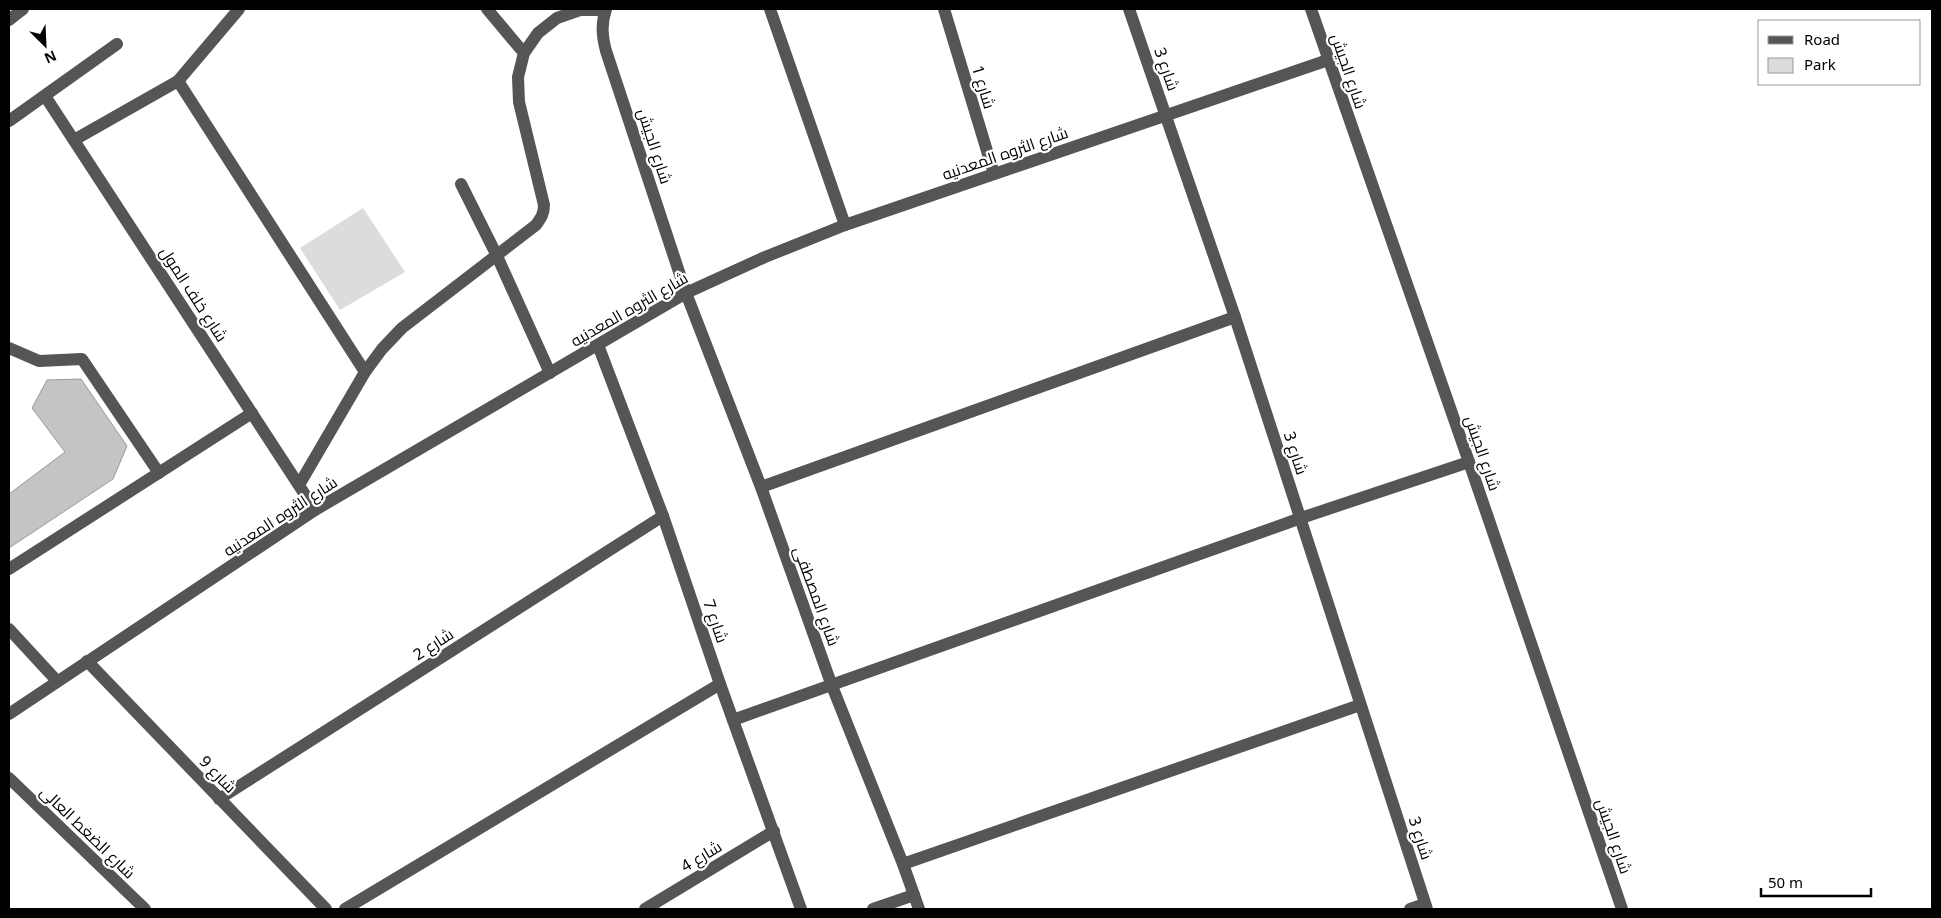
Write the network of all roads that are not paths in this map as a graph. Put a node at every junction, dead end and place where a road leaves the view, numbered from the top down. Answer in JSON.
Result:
{"nodes":[{"id":1,"x":23,"y":9,"type":"edge"},
{"id":2,"x":240,"y":9,"type":"edge"},
{"id":3,"x":487,"y":9,"type":"edge"},
{"id":4,"x":770,"y":9,"type":"edge"},
{"id":5,"x":944,"y":9,"type":"edge"},
{"id":6,"x":1129,"y":9,"type":"edge"},
{"id":7,"x":1311,"y":9,"type":"edge"},
{"id":8,"x":605,"y":10,"type":"edge"},
{"id":9,"x":9,"y":20,"type":"edge"},
{"id":10,"x":116,"y":44,"type":"dead end"},
{"id":11,"x":524,"y":53,"type":"junction"},
{"id":12,"x":1328,"y":60,"type":"junction"},
{"id":13,"x":178,"y":81,"type":"junction"},
{"id":14,"x":45,"y":96,"type":"junction"},
{"id":15,"x":1166,"y":115,"type":"junction"},
{"id":16,"x":9,"y":121,"type":"edge"},
{"id":17,"x":74,"y":140,"type":"junction"},
{"id":18,"x":994,"y":174,"type":"junction"},
{"id":19,"x":461,"y":184,"type":"dead end"},
{"id":20,"x":845,"y":225,"type":"junction"},
{"id":21,"x":497,"y":256,"type":"junction"},
{"id":22,"x":686,"y":293,"type":"junction"},
{"id":23,"x":1235,"y":317,"type":"junction"},
{"id":24,"x":598,"y":345,"type":"junction"},
{"id":25,"x":9,"y":348,"type":"edge"},
{"id":26,"x":365,"y":372,"type":"junction"},
{"id":27,"x":550,"y":373,"type":"junction"},
{"id":28,"x":252,"y":412,"type":"junction"},
{"id":29,"x":1469,"y":462,"type":"junction"},
{"id":30,"x":159,"y":472,"type":"junction"},
{"id":31,"x":299,"y":485,"type":"junction"},
{"id":32,"x":761,"y":487,"type":"junction"},
{"id":33,"x":315,"y":510,"type":"junction"},
{"id":34,"x":663,"y":516,"type":"junction"},
{"id":35,"x":1301,"y":518,"type":"junction"},
{"id":36,"x":9,"y":569,"type":"edge"},
{"id":37,"x":9,"y":629,"type":"edge"},
{"id":38,"x":87,"y":661,"type":"junction"},
{"id":39,"x":57,"y":681,"type":"junction"},
{"id":40,"x":720,"y":684,"type":"junction"},
{"id":41,"x":832,"y":686,"type":"junction"},
{"id":42,"x":1360,"y":705,"type":"junction"},
{"id":43,"x":9,"y":714,"type":"edge"},
{"id":44,"x":733,"y":720,"type":"junction"},
{"id":45,"x":9,"y":778,"type":"edge"},
{"id":46,"x":219,"y":800,"type":"junction"},
{"id":47,"x":774,"y":831,"type":"junction"},
{"id":48,"x":903,"y":864,"type":"junction"},
{"id":49,"x":914,"y":895,"type":"junction"},
{"id":50,"x":1426,"y":907,"type":"edge"},
{"id":51,"x":145,"y":909,"type":"edge"},
{"id":52,"x":326,"y":909,"type":"edge"},
{"id":53,"x":345,"y":909,"type":"edge"},
{"id":54,"x":645,"y":909,"type":"edge"},
{"id":55,"x":801,"y":909,"type":"edge"},
{"id":56,"x":873,"y":909,"type":"edge"},
{"id":57,"x":919,"y":909,"type":"edge"},
{"id":58,"x":1410,"y":909,"type":"edge"},
{"id":59,"x":1622,"y":909,"type":"edge"}],
"edges":[{"from":1,"to":9,"type":"street"},
{"from":2,"to":13,"type":"street"},
{"from":3,"to":11,"type":"street"},
{"from":4,"to":20,"type":"street"},
{"from":5,"to":18,"type":"street","name":"شارع 1"},
{"from":6,"to":15,"type":"street","name":"شارع 3"},
{"from":7,"to":12,"type":"street","name":"شارع الجيش"},
{"from":8,"to":11,"type":"street"},
{"from":8,"to":22,"type":"street","name":"شارع الجيش"},
{"from":10,"to":14,"type":"street"},
{"from":11,"to":21,"type":"street"},
{"from":12,"to":15,"type":"street","name":"شارع الثروه المعدنيه"},
{"from":12,"to":29,"type":"street","name":"شارع الجيش"},
{"from":13,"to":17,"type":"street"},
{"from":13,"to":26,"type":"street"},
{"from":14,"to":16,"type":"street"},
{"from":14,"to":17,"type":"street","name":"شارع خلف المول"},
{"from":15,"to":18,"type":"street","name":"شارع الثروه المعدنيه"},
{"from":15,"to":23,"type":"street","name":"شارع 3"},
{"from":17,"to":28,"type":"street","name":"شارع خلف المول"},
{"from":18,"to":20,"type":"street","name":"شارع الثروه المعدنيه"},
{"from":19,"to":21,"type":"street"},
{"from":20,"to":22,"type":"street","name":"شارع الثروه المعدنيه"},
{"from":21,"to":26,"type":"street"},
{"from":21,"to":27,"type":"street"},
{"from":22,"to":24,"type":"street","name":"شارع الثروه المعدنيه"},
{"from":22,"to":32,"type":"street","name":"شارع المصطفى"},
{"from":23,"to":32,"type":"street"},
{"from":23,"to":35,"type":"street","name":"شارع 3"},
{"from":24,"to":27,"type":"street","name":"شارع الثروه المعدنيه"},
{"from":24,"to":34,"type":"street","name":"شارع 7"},
{"from":25,"to":30,"type":"street"},
{"from":26,"to":31,"type":"street"},
{"from":27,"to":33,"type":"street","name":"شارع الثروه المعدنيه"},
{"from":28,"to":30,"type":"street"},
{"from":28,"to":31,"type":"street","name":"شارع خلف المول"},
{"from":29,"to":35,"type":"street"},
{"from":29,"to":59,"type":"street","name":"شارع الجيش"},
{"from":30,"to":36,"type":"street"},
{"from":31,"to":33,"type":"street","name":"شارع خلف المول"},
{"from":32,"to":41,"type":"street","name":"شارع المصطفى"},
{"from":33,"to":38,"type":"street","name":"شارع الثروه المعدنيه"},
{"from":34,"to":40,"type":"street","name":"شارع 7"},
{"from":34,"to":46,"type":"street","name":"شارع 2"},
{"from":35,"to":41,"type":"street"},
{"from":35,"to":42,"type":"street","name":"شارع 3"},
{"from":37,"to":39,"type":"street"},
{"from":38,"to":39,"type":"street","name":"شارع الثروه المعدنيه"},
{"from":38,"to":46,"type":"street","name":"شارع 9"},
{"from":39,"to":43,"type":"street","name":"شارع الثروه المعدنيه"},
{"from":40,"to":44,"type":"street","name":"شارع 7"},
{"from":40,"to":53,"type":"street"},
{"from":41,"to":44,"type":"street"},
{"from":41,"to":48,"type":"street","name":"شارع المصطفى"},
{"from":42,"to":48,"type":"street"},
{"from":42,"to":50,"type":"street","name":"شارع 3"},
{"from":44,"to":47,"type":"street","name":"شارع 7"},
{"from":45,"to":51,"type":"street","name":"شارع الضغط العالى"},
{"from":46,"to":52,"type":"street","name":"شارع 9"},
{"from":47,"to":54,"type":"street","name":"شارع 4"},
{"from":47,"to":55,"type":"street","name":"شارع 7"},
{"from":48,"to":49,"type":"street","name":"شارع المصطفى"},
{"from":49,"to":56,"type":"street"},
{"from":49,"to":57,"type":"street","name":"شارع المصطفى"},
{"from":50,"to":58,"type":"street"}]}
